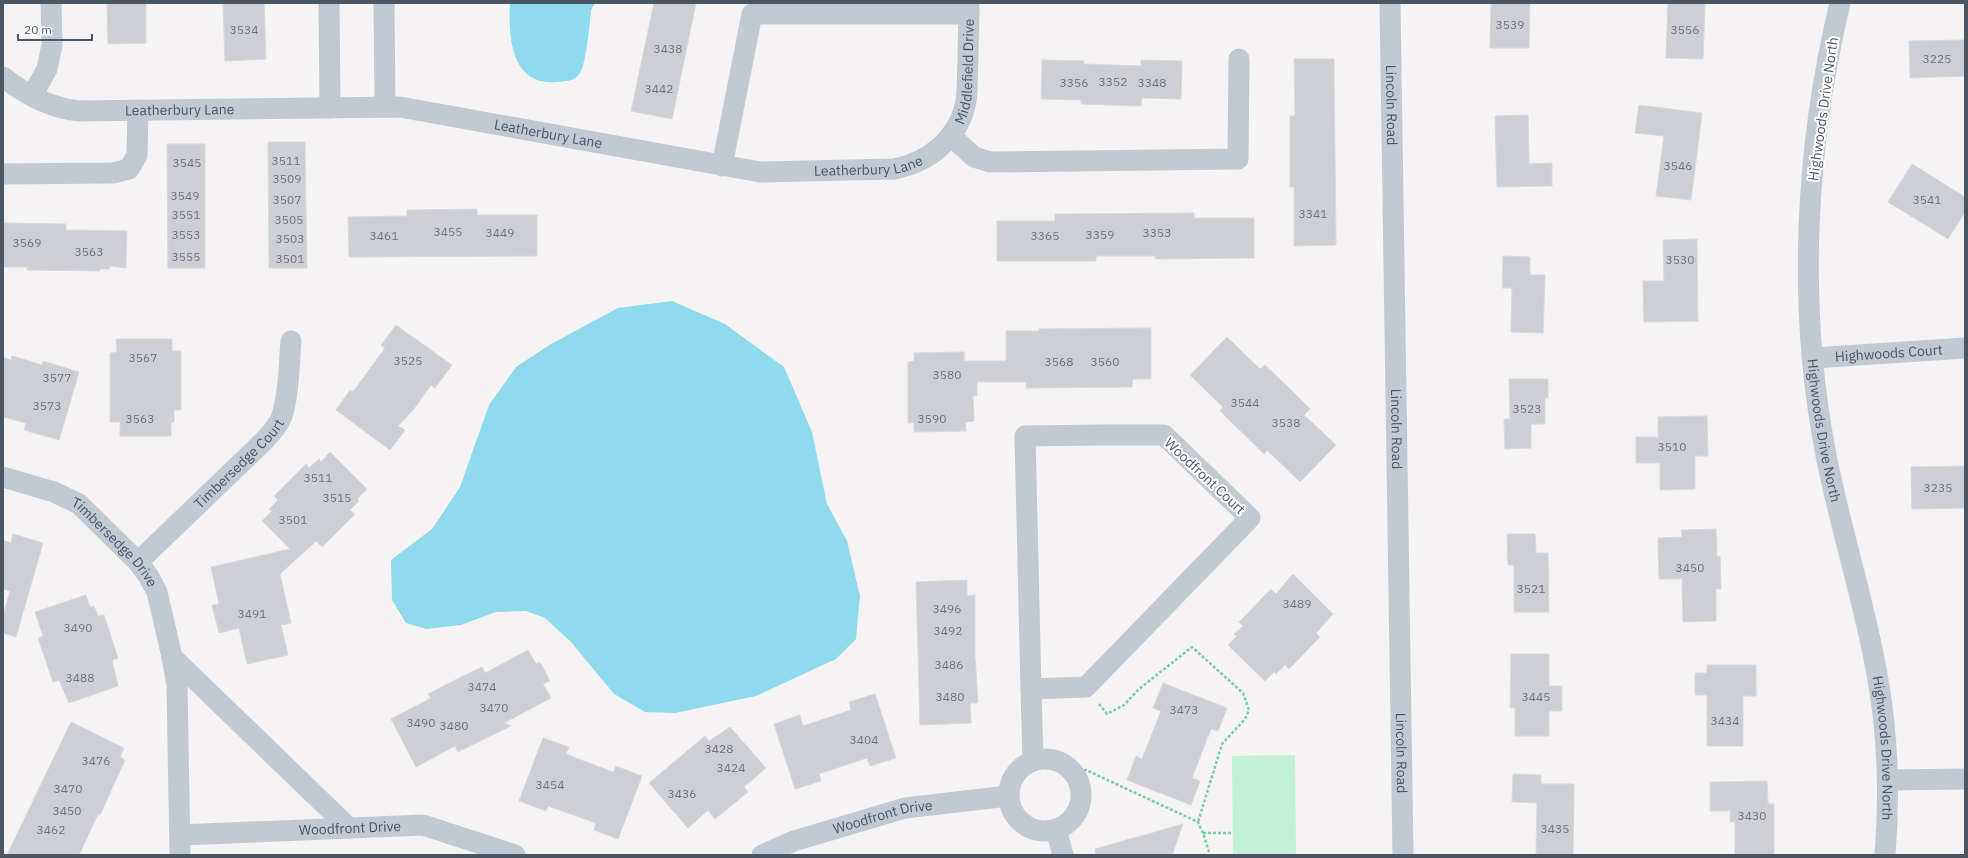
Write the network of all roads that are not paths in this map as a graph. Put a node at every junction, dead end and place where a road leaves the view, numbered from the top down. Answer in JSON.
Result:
{"nodes":[{"id":1,"x":51,"y":3,"type":"edge"},
{"id":2,"x":329,"y":3,"type":"edge"},
{"id":3,"x":384,"y":3,"type":"edge"},
{"id":4,"x":1390,"y":3,"type":"edge"},
{"id":5,"x":1840,"y":3,"type":"edge"},
{"id":6,"x":969,"y":8,"type":"edge"},
{"id":7,"x":1239,"y":59,"type":"dead end"},
{"id":8,"x":3,"y":77,"type":"edge"},
{"id":9,"x":32,"y":96,"type":"junction"},
{"id":10,"x":385,"y":107,"type":"junction"},
{"id":11,"x":330,"y":108,"type":"junction"},
{"id":12,"x":138,"y":111,"type":"junction"},
{"id":13,"x":951,"y":136,"type":"junction"},
{"id":14,"x":722,"y":166,"type":"junction"},
{"id":15,"x":3,"y":174,"type":"edge"},
{"id":16,"x":291,"y":341,"type":"dead end"},
{"id":17,"x":1965,"y":348,"type":"edge"},
{"id":18,"x":1813,"y":358,"type":"junction"},
{"id":19,"x":3,"y":477,"type":"edge"},
{"id":20,"x":138,"y":562,"type":"junction"},
{"id":21,"x":172,"y":657,"type":"junction"},
{"id":22,"x":1031,"y":689,"type":"junction"},
{"id":23,"x":1033,"y":761,"type":"junction"},
{"id":24,"x":1965,"y":779,"type":"edge"},
{"id":25,"x":1888,"y":780,"type":"junction"},
{"id":26,"x":1008,"y":796,"type":"junction"},
{"id":27,"x":349,"y":828,"type":"junction"},
{"id":28,"x":1056,"y":829,"type":"junction"},
{"id":29,"x":180,"y":845,"type":"edge"},
{"id":30,"x":515,"y":855,"type":"edge"},
{"id":31,"x":762,"y":855,"type":"edge"},
{"id":32,"x":1063,"y":855,"type":"edge"},
{"id":33,"x":1403,"y":855,"type":"edge"},
{"id":34,"x":1885,"y":855,"type":"edge"}],
"edges":[{"from":1,"to":9,"type":"street"},
{"from":2,"to":11,"type":"street"},
{"from":3,"to":10,"type":"street"},
{"from":4,"to":33,"type":"street","name":"Lincoln Road"},
{"from":5,"to":18,"type":"street","name":"Highwoods Drive North"},
{"from":6,"to":13,"type":"street","name":"Middlefield Drive"},
{"from":6,"to":14,"type":"street"},
{"from":7,"to":13,"type":"street"},
{"from":8,"to":9,"type":"street","name":"Leatherbury Lane"},
{"from":9,"to":12,"type":"street","name":"Leatherbury Lane"},
{"from":10,"to":11,"type":"street","name":"Leatherbury Lane"},
{"from":10,"to":14,"type":"street","name":"Leatherbury Lane"},
{"from":11,"to":12,"type":"street","name":"Leatherbury Lane"},
{"from":12,"to":15,"type":"street"},
{"from":13,"to":14,"type":"street","name":"Leatherbury Lane"},
{"from":16,"to":20,"type":"street","name":"Timbersedge Court"},
{"from":17,"to":18,"type":"street","name":"Highwoods Court"},
{"from":18,"to":25,"type":"street","name":"Highwoods Drive North"},
{"from":19,"to":20,"type":"street","name":"Timbersedge Drive"},
{"from":20,"to":21,"type":"street","name":"Timbersedge Drive"},
{"from":21,"to":27,"type":"street"},
{"from":21,"to":29,"type":"street","name":"Timbersedge Drive"},
{"from":22,"to":22,"type":"street","name":"Woodfront Court"},
{"from":22,"to":23,"type":"street","name":"Woodfront Court"},
{"from":23,"to":26,"type":"street"},
{"from":23,"to":28,"type":"street"},
{"from":24,"to":25,"type":"street"},
{"from":25,"to":34,"type":"street","name":"Highwoods Drive North"},
{"from":26,"to":28,"type":"street"},
{"from":26,"to":31,"type":"street","name":"Woodfront Drive"},
{"from":27,"to":29,"type":"street","name":"Woodfront Drive"},
{"from":27,"to":30,"type":"street","name":"Woodfront Drive"},
{"from":28,"to":32,"type":"street"}]}
